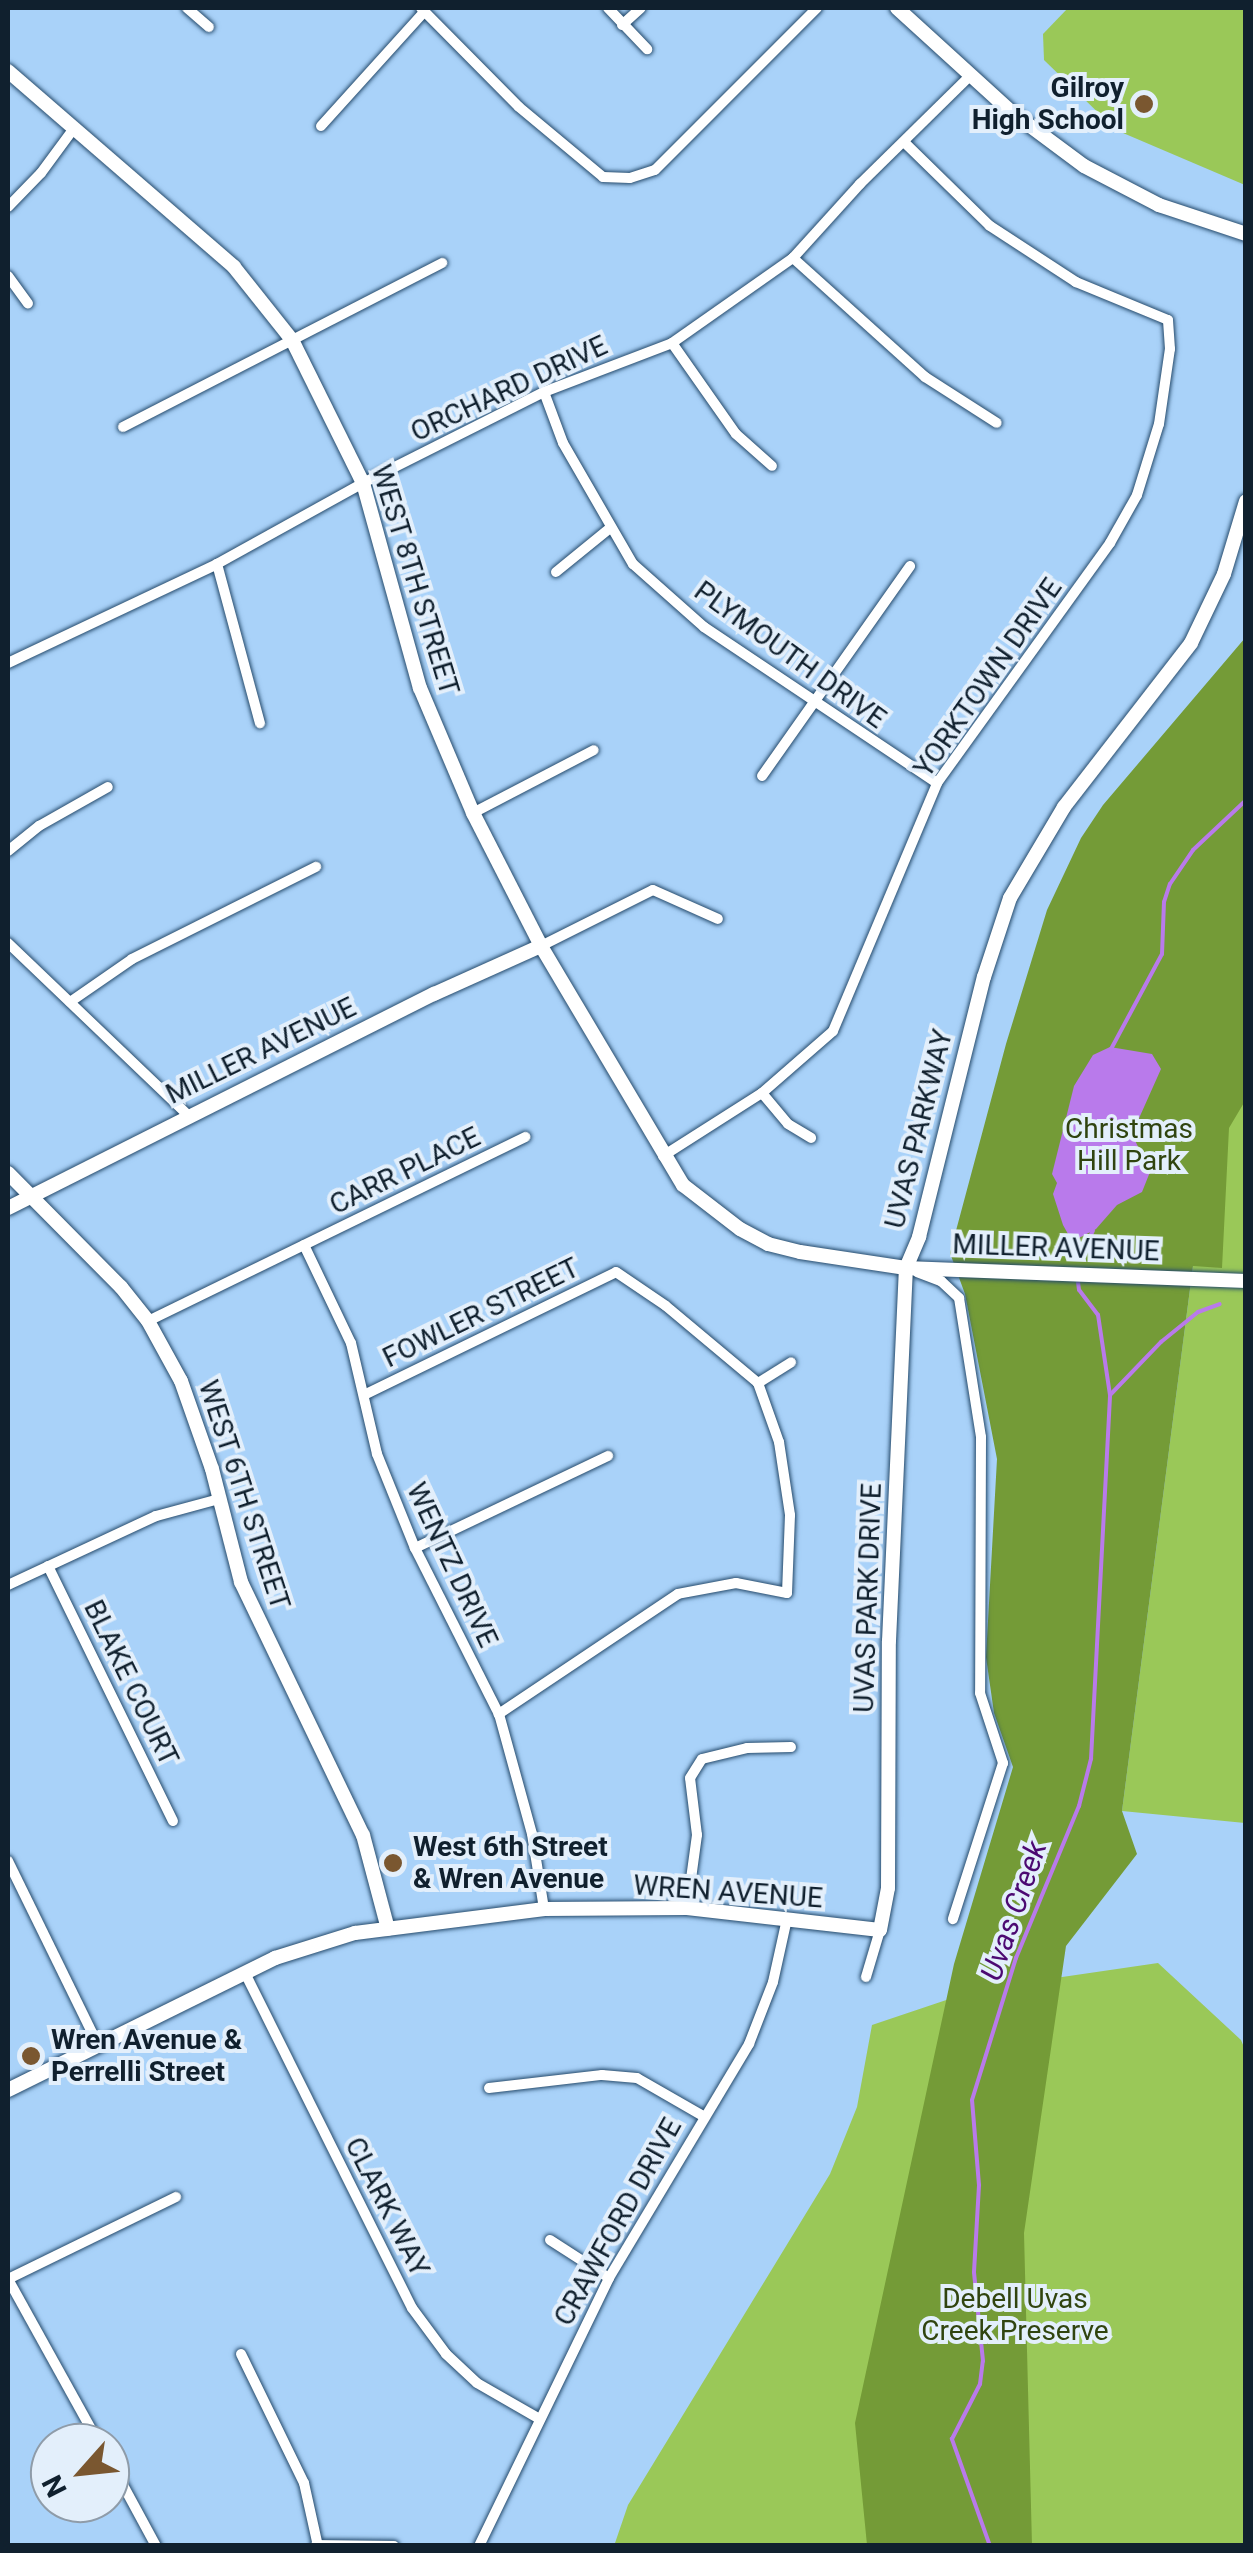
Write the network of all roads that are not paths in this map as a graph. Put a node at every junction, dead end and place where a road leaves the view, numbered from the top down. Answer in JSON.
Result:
{"nodes":[{"id":1,"x":186,"y":8,"type":"edge"},
{"id":2,"x":608,"y":8,"type":"edge"},
{"id":3,"x":641,"y":8,"type":"edge"},
{"id":4,"x":817,"y":8,"type":"edge"},
{"id":5,"x":897,"y":8,"type":"edge"},
{"id":6,"x":423,"y":9,"type":"edge"},
{"id":7,"x":622,"y":25,"type":"junction"},
{"id":8,"x":209,"y":27,"type":"dead end"},
{"id":9,"x":647,"y":49,"type":"dead end"},
{"id":10,"x":8,"y":72,"type":"edge"},
{"id":11,"x":970,"y":76,"type":"junction"},
{"id":12,"x":321,"y":126,"type":"dead end"},
{"id":13,"x":72,"y":131,"type":"junction"},
{"id":14,"x":904,"y":142,"type":"junction"},
{"id":15,"x":8,"y":208,"type":"edge"},
{"id":16,"x":1246,"y":234,"type":"edge"},
{"id":17,"x":793,"y":258,"type":"junction"},
{"id":18,"x":442,"y":264,"type":"dead end"},
{"id":19,"x":8,"y":276,"type":"edge"},
{"id":20,"x":28,"y":304,"type":"dead end"},
{"id":21,"x":292,"y":340,"type":"junction"},
{"id":22,"x":672,"y":342,"type":"junction"},
{"id":23,"x":544,"y":392,"type":"junction"},
{"id":24,"x":997,"y":423,"type":"dead end"},
{"id":25,"x":124,"y":426,"type":"dead end"},
{"id":26,"x":772,"y":466,"type":"dead end"},
{"id":27,"x":363,"y":483,"type":"junction"},
{"id":28,"x":1246,"y":500,"type":"edge"},
{"id":29,"x":610,"y":528,"type":"junction"},
{"id":30,"x":217,"y":564,"type":"junction"},
{"id":31,"x":910,"y":566,"type":"dead end"},
{"id":32,"x":556,"y":572,"type":"dead end"},
{"id":33,"x":8,"y":663,"type":"edge"},
{"id":34,"x":812,"y":703,"type":"junction"},
{"id":35,"x":260,"y":723,"type":"dead end"},
{"id":36,"x":594,"y":750,"type":"dead end"},
{"id":37,"x":762,"y":776,"type":"dead end"},
{"id":38,"x":937,"y":783,"type":"junction"},
{"id":39,"x":108,"y":787,"type":"dead end"},
{"id":40,"x":473,"y":813,"type":"junction"},
{"id":41,"x":8,"y":852,"type":"edge"},
{"id":42,"x":316,"y":866,"type":"dead end"},
{"id":43,"x":718,"y":919,"type":"dead end"},
{"id":44,"x":8,"y":943,"type":"edge"},
{"id":45,"x":541,"y":946,"type":"junction"},
{"id":46,"x":70,"y":1002,"type":"junction"},
{"id":47,"x":762,"y":1093,"type":"junction"},
{"id":48,"x":188,"y":1115,"type":"junction"},
{"id":49,"x":525,"y":1137,"type":"dead end"},
{"id":50,"x":811,"y":1138,"type":"dead end"},
{"id":51,"x":663,"y":1156,"type":"junction"},
{"id":52,"x":8,"y":1173,"type":"edge"},
{"id":53,"x":32,"y":1196,"type":"junction"},
{"id":54,"x":8,"y":1208,"type":"edge"},
{"id":55,"x":304,"y":1245,"type":"junction"},
{"id":56,"x":906,"y":1268,"type":"junction"},
{"id":57,"x":1246,"y":1280,"type":"edge"},
{"id":58,"x":148,"y":1322,"type":"junction"},
{"id":59,"x":791,"y":1362,"type":"dead end"},
{"id":60,"x":758,"y":1383,"type":"junction"},
{"id":61,"x":366,"y":1394,"type":"junction"},
{"id":62,"x":608,"y":1456,"type":"dead end"},
{"id":63,"x":219,"y":1499,"type":"junction"},
{"id":64,"x":415,"y":1548,"type":"junction"},
{"id":65,"x":48,"y":1566,"type":"junction"},
{"id":66,"x":8,"y":1585,"type":"edge"},
{"id":67,"x":499,"y":1714,"type":"junction"},
{"id":68,"x":791,"y":1747,"type":"dead end"},
{"id":69,"x":173,"y":1821,"type":"dead end"},
{"id":70,"x":8,"y":1861,"type":"edge"},
{"id":71,"x":687,"y":1908,"type":"junction"},
{"id":72,"x":544,"y":1909,"type":"junction"},
{"id":73,"x":787,"y":1919,"type":"junction"},
{"id":74,"x":953,"y":1919,"type":"dead end"},
{"id":75,"x":388,"y":1929,"type":"junction"},
{"id":76,"x":880,"y":1930,"type":"junction"},
{"id":77,"x":245,"y":1973,"type":"junction"},
{"id":78,"x":866,"y":1977,"type":"dead end"},
{"id":79,"x":98,"y":2045,"type":"junction"},
{"id":80,"x":489,"y":2088,"type":"dead end"},
{"id":81,"x":8,"y":2090,"type":"edge"},
{"id":82,"x":703,"y":2116,"type":"junction"},
{"id":83,"x":176,"y":2196,"type":"dead end"},
{"id":84,"x":550,"y":2240,"type":"dead end"},
{"id":85,"x":609,"y":2278,"type":"junction"},
{"id":86,"x":8,"y":2279,"type":"edge"},
{"id":87,"x":241,"y":2354,"type":"dead end"},
{"id":88,"x":538,"y":2418,"type":"junction"},
{"id":89,"x":88,"y":2423,"type":"edge"},
{"id":90,"x":130,"y":2498,"type":"edge"},
{"id":91,"x":317,"y":2545,"type":"edge"},
{"id":92,"x":156,"y":2546,"type":"edge"},
{"id":93,"x":394,"y":2546,"type":"edge"},
{"id":94,"x":479,"y":2546,"type":"edge"}],
"edges":[{"from":1,"to":8,"type":"street"},
{"from":2,"to":7,"type":"street"},
{"from":3,"to":7,"type":"street"},
{"from":4,"to":6,"type":"street"},
{"from":5,"to":11,"type":"street"},
{"from":6,"to":12,"type":"street"},
{"from":7,"to":9,"type":"street"},
{"from":10,"to":13,"type":"street","name":"WEST 8TH STREET"},
{"from":11,"to":14,"type":"street","name":"ORCHARD DRIVE"},
{"from":11,"to":16,"type":"street"},
{"from":13,"to":15,"type":"street"},
{"from":13,"to":21,"type":"street","name":"WEST 8TH STREET"},
{"from":14,"to":17,"type":"street","name":"ORCHARD DRIVE"},
{"from":14,"to":38,"type":"street","name":"YORKTOWN DRIVE"},
{"from":17,"to":22,"type":"street","name":"ORCHARD DRIVE"},
{"from":17,"to":24,"type":"street"},
{"from":18,"to":21,"type":"street"},
{"from":19,"to":20,"type":"street"},
{"from":21,"to":25,"type":"street"},
{"from":21,"to":27,"type":"street","name":"WEST 8TH STREET"},
{"from":22,"to":23,"type":"street","name":"ORCHARD DRIVE"},
{"from":22,"to":26,"type":"street"},
{"from":23,"to":27,"type":"street","name":"ORCHARD DRIVE"},
{"from":23,"to":29,"type":"street","name":"PLYMOUTH DRIVE"},
{"from":27,"to":30,"type":"street","name":"ORCHARD DRIVE"},
{"from":27,"to":40,"type":"street","name":"WEST 8TH STREET"},
{"from":28,"to":56,"type":"street","name":"UVAS PARKWAY"},
{"from":29,"to":32,"type":"street"},
{"from":29,"to":34,"type":"street","name":"PLYMOUTH DRIVE"},
{"from":30,"to":33,"type":"street","name":"ORCHARD DRIVE"},
{"from":30,"to":35,"type":"street"},
{"from":31,"to":34,"type":"street"},
{"from":34,"to":37,"type":"street"},
{"from":34,"to":38,"type":"street","name":"PLYMOUTH DRIVE"},
{"from":36,"to":40,"type":"street"},
{"from":38,"to":47,"type":"street","name":"YORKTOWN DRIVE"},
{"from":39,"to":41,"type":"street"},
{"from":40,"to":45,"type":"street","name":"MILLER AVENUE"},
{"from":42,"to":46,"type":"street"},
{"from":43,"to":45,"type":"street"},
{"from":44,"to":46,"type":"street"},
{"from":45,"to":48,"type":"street","name":"MILLER AVENUE"},
{"from":45,"to":51,"type":"street","name":"MILLER AVENUE"},
{"from":46,"to":48,"type":"street"},
{"from":47,"to":50,"type":"street"},
{"from":47,"to":51,"type":"street","name":"YORKTOWN DRIVE"},
{"from":48,"to":53,"type":"street","name":"MILLER AVENUE"},
{"from":49,"to":55,"type":"street","name":"CARR PLACE"},
{"from":51,"to":56,"type":"street","name":"MILLER AVENUE"},
{"from":52,"to":53,"type":"street","name":"WEST 6TH STREET"},
{"from":53,"to":54,"type":"street","name":"MILLER AVENUE"},
{"from":53,"to":58,"type":"street","name":"WEST 6TH STREET"},
{"from":55,"to":58,"type":"street","name":"CARR PLACE"},
{"from":55,"to":61,"type":"street","name":"WENTZ DRIVE"},
{"from":56,"to":57,"type":"street","name":"MILLER AVENUE"},
{"from":56,"to":74,"type":"street","name":"UVAS PARKWAY"},
{"from":56,"to":76,"type":"street","name":"UVAS PARK DRIVE"},
{"from":58,"to":63,"type":"street","name":"WEST 6TH STREET"},
{"from":59,"to":60,"type":"street"},
{"from":60,"to":61,"type":"street","name":"FOWLER STREET"},
{"from":60,"to":67,"type":"street"},
{"from":61,"to":64,"type":"street","name":"WENTZ DRIVE"},
{"from":62,"to":64,"type":"street"},
{"from":63,"to":65,"type":"street"},
{"from":63,"to":75,"type":"street","name":"WEST 6TH STREET"},
{"from":64,"to":67,"type":"street","name":"WENTZ DRIVE"},
{"from":65,"to":66,"type":"street"},
{"from":65,"to":69,"type":"street","name":"BLAKE COURT"},
{"from":67,"to":72,"type":"street","name":"WENTZ DRIVE"},
{"from":68,"to":71,"type":"street"},
{"from":70,"to":79,"type":"street"},
{"from":71,"to":72,"type":"street","name":"WREN AVENUE"},
{"from":71,"to":73,"type":"street","name":"WREN AVENUE"},
{"from":72,"to":75,"type":"street","name":"WREN AVENUE"},
{"from":73,"to":76,"type":"street","name":"WREN AVENUE"},
{"from":73,"to":82,"type":"street","name":"CRAWFORD DRIVE"},
{"from":75,"to":77,"type":"street","name":"WREN AVENUE"},
{"from":76,"to":78,"type":"street"},
{"from":77,"to":79,"type":"street","name":"WREN AVENUE"},
{"from":77,"to":88,"type":"street","name":"CLARK WAY"},
{"from":79,"to":81,"type":"street","name":"WREN AVENUE"},
{"from":80,"to":82,"type":"street"},
{"from":82,"to":85,"type":"street","name":"CRAWFORD DRIVE"},
{"from":83,"to":86,"type":"street"},
{"from":84,"to":85,"type":"street"},
{"from":85,"to":88,"type":"street","name":"CRAWFORD DRIVE"},
{"from":86,"to":89,"type":"street"},
{"from":87,"to":91,"type":"street"},
{"from":88,"to":94,"type":"street","name":"CRAWFORD DRIVE"},
{"from":90,"to":92,"type":"street"},
{"from":91,"to":93,"type":"street"}]}
